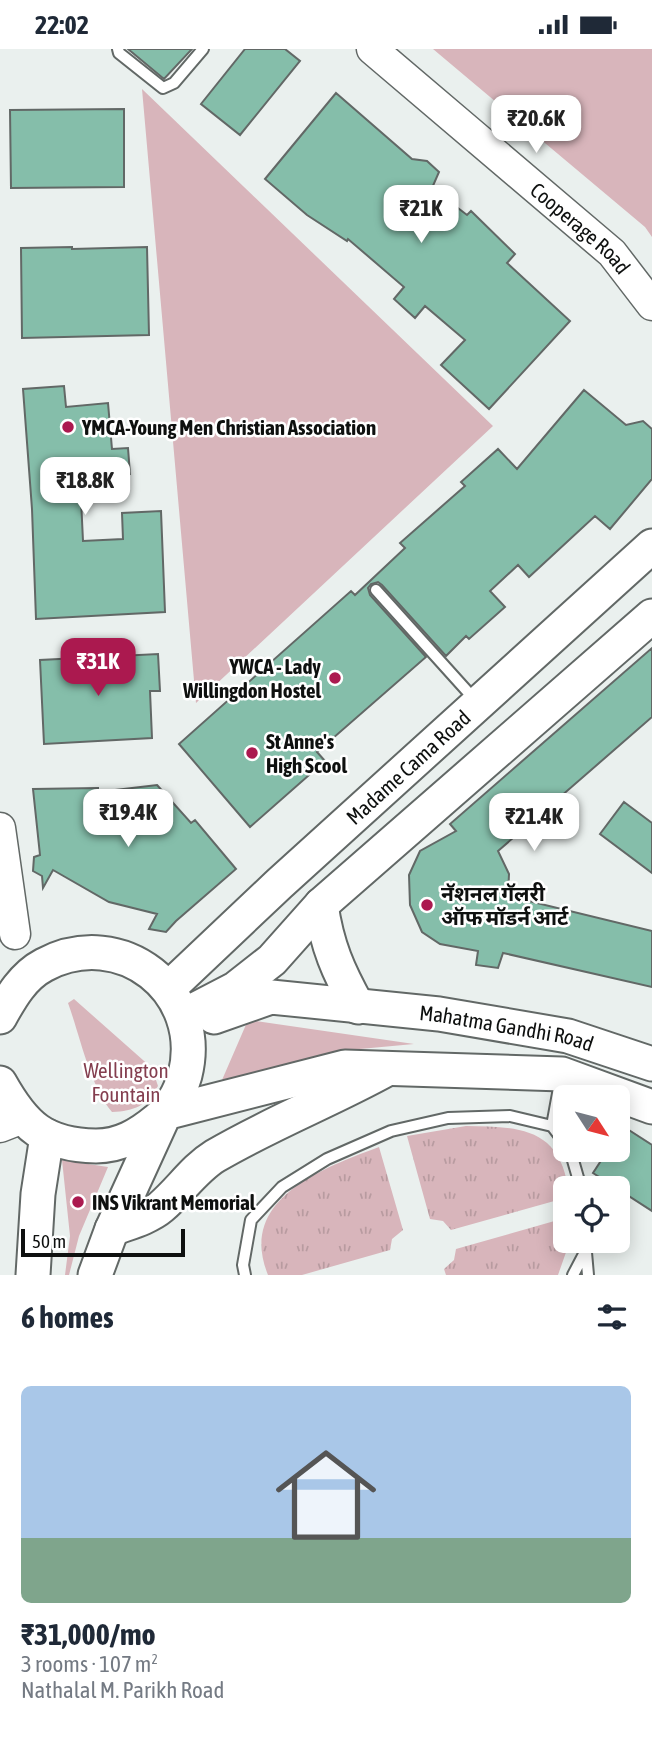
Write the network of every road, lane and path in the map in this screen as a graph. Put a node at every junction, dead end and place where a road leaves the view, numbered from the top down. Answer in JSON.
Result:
{"nodes":[{"id":1,"x":118,"y":49,"type":"edge"},
{"id":2,"x":203,"y":49,"type":"edge"},
{"id":3,"x":372,"y":49,"type":"edge"},
{"id":4,"x":652,"y":305,"type":"edge"},
{"id":5,"x":652,"y":546,"type":"edge"},
{"id":6,"x":376,"y":590,"type":"dead end"},
{"id":7,"x":652,"y":616,"type":"edge"},
{"id":8,"x":478,"y":703,"type":"junction"},
{"id":9,"x":0,"y":828,"type":"edge"},
{"id":10,"x":321,"y":905,"type":"junction"},
{"id":11,"x":7,"y":927,"type":"edge"},
{"id":12,"x":47,"y":964,"type":"junction"},
{"id":13,"x":358,"y":1007,"type":"junction"},
{"id":14,"x":179,"y":1011,"type":"junction"},
{"id":15,"x":0,"y":1017,"type":"edge"},
{"id":16,"x":652,"y":1064,"type":"edge"},
{"id":17,"x":387,"y":1069,"type":"junction"},
{"id":18,"x":562,"y":1074,"type":"junction"},
{"id":19,"x":0,"y":1083,"type":"edge"},
{"id":20,"x":652,"y":1107,"type":"edge"},
{"id":21,"x":165,"y":1113,"type":"junction"},
{"id":22,"x":552,"y":1126,"type":"joint"},
{"id":23,"x":23,"y":1127,"type":"edge"},
{"id":24,"x":112,"y":1229,"type":"junction"},
{"id":25,"x":584,"y":1254,"type":"joint"},
{"id":26,"x":33,"y":1275,"type":"edge"},
{"id":27,"x":95,"y":1275,"type":"edge"},
{"id":28,"x":245,"y":1275,"type":"edge"},
{"id":29,"x":573,"y":1275,"type":"edge"},
{"id":30,"x":588,"y":1275,"type":"edge"}],
"edges":[{"from":1,"to":2,"type":"lane"},
{"from":3,"to":4,"type":"street","name":"Cooperage Road"},
{"from":5,"to":8,"type":"main road","name":"Madame Cama Road"},
{"from":6,"to":8,"type":"lane"},
{"from":7,"to":10,"type":"main road"},
{"from":8,"to":14,"type":"main road","name":"Madame Cama Road"},
{"from":9,"to":11,"type":"street"},
{"from":10,"to":13,"type":"main road"},
{"from":10,"to":14,"type":"main road"},
{"from":11,"to":12,"type":"street"},
{"from":12,"to":14,"type":"main road"},
{"from":12,"to":15,"type":"main road"},
{"from":13,"to":14,"type":"main road","name":"Mahatma Gandhi Road"},
{"from":13,"to":16,"type":"main road","name":"Mahatma Gandhi Road"},
{"from":14,"to":21,"type":"main road"},
{"from":17,"to":18,"type":"main road"},
{"from":17,"to":21,"type":"main road"},
{"from":17,"to":24,"type":"main road"},
{"from":18,"to":20,"type":"main road"},
{"from":18,"to":22,"type":"lane"},
{"from":19,"to":23,"type":"main road"},
{"from":21,"to":23,"type":"main road"},
{"from":21,"to":24,"type":"main road"},
{"from":22,"to":28,"type":"lane"},
{"from":23,"to":26,"type":"main road"},
{"from":24,"to":27,"type":"main road"},
{"from":25,"to":29,"type":"lane"},
{"from":25,"to":30,"type":"lane"}]}
